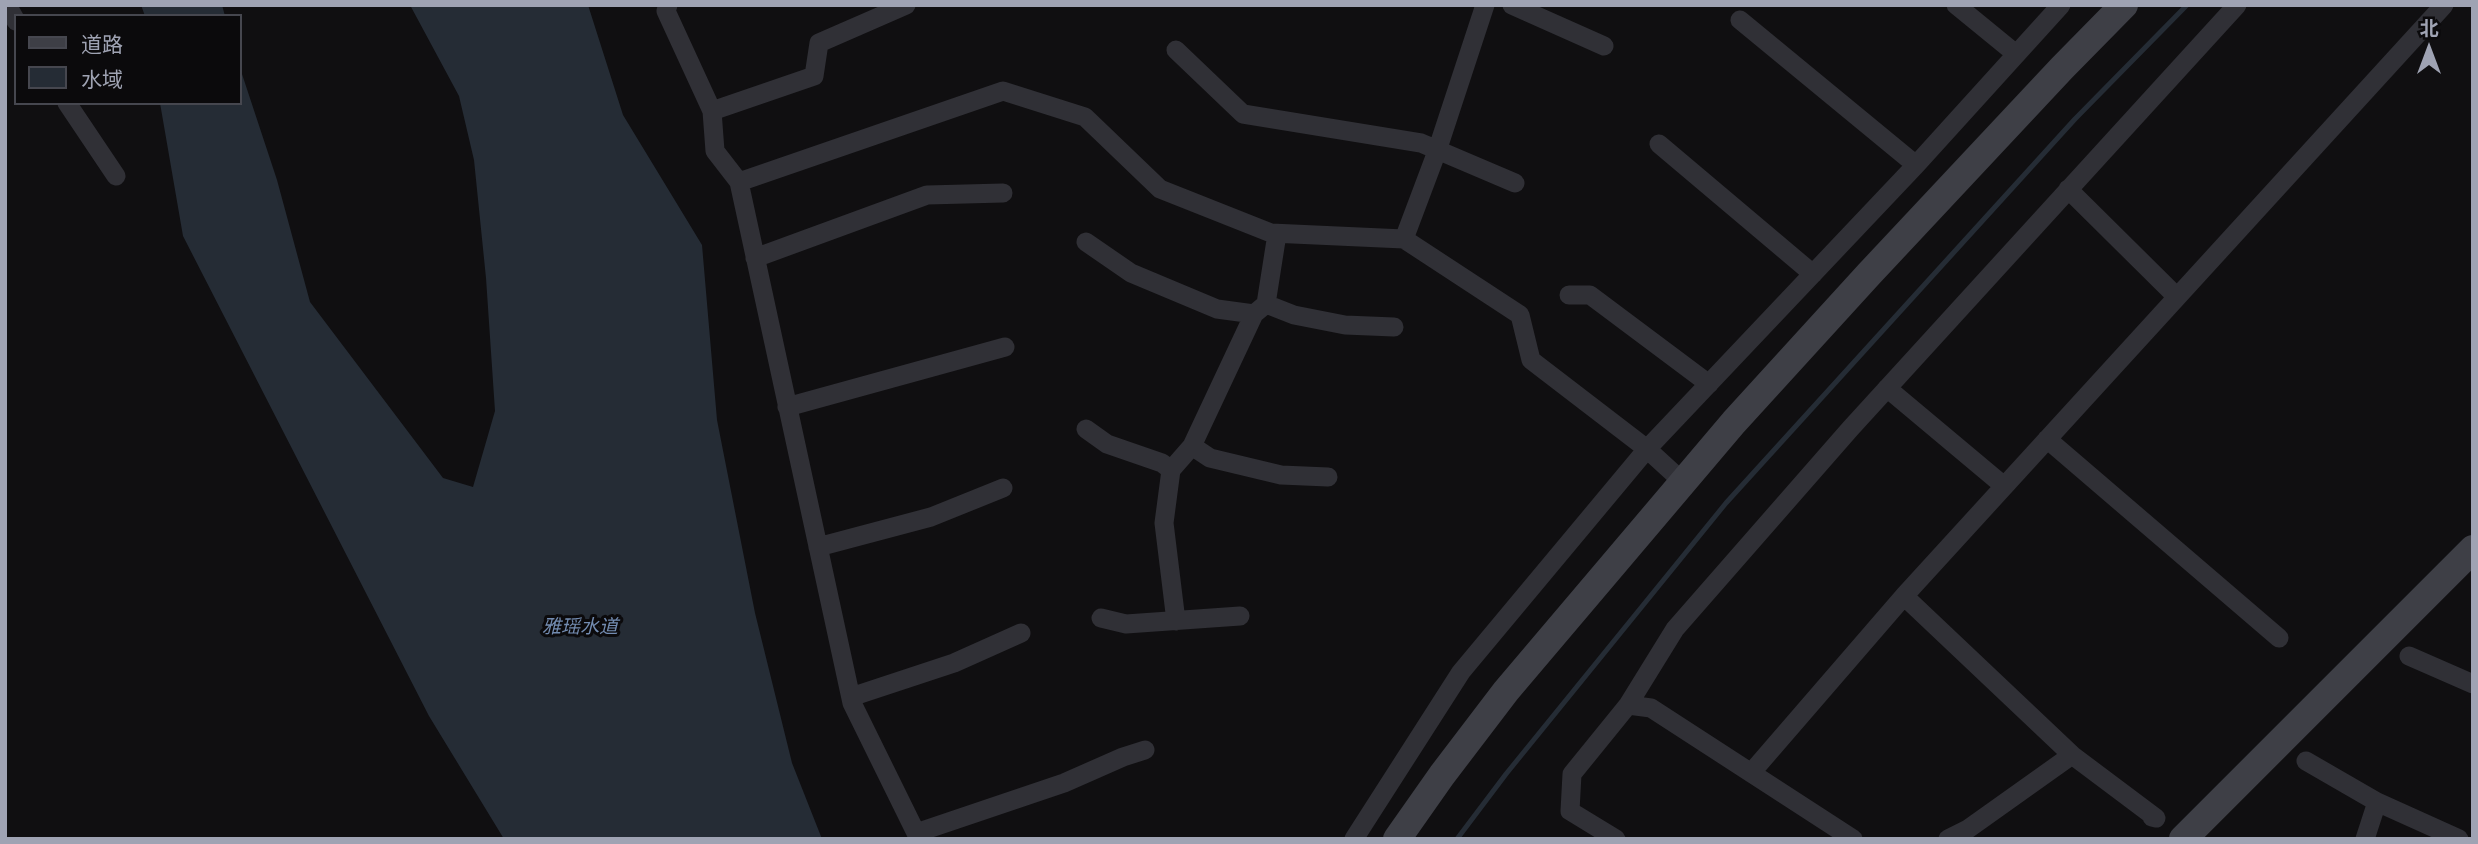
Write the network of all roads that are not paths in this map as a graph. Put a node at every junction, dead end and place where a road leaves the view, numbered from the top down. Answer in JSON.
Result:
{"nodes":[{"id":1,"x":668,"y":5,"type":"edge"},
{"id":2,"x":906,"y":5,"type":"edge"},
{"id":3,"x":1485,"y":5,"type":"edge"},
{"id":4,"x":1511,"y":5,"type":"edge"},
{"id":5,"x":1956,"y":5,"type":"edge"},
{"id":6,"x":2061,"y":5,"type":"edge"},
{"id":7,"x":2124,"y":5,"type":"edge"},
{"id":8,"x":2237,"y":5,"type":"edge"},
{"id":9,"x":2444,"y":5,"type":"edge"},
{"id":10,"x":1740,"y":20,"type":"dead end"},
{"id":11,"x":1604,"y":46,"type":"dead end"},
{"id":12,"x":1176,"y":50,"type":"dead end"},
{"id":13,"x":2016,"y":54,"type":"junction"},
{"id":14,"x":68,"y":105,"type":"edge"},
{"id":15,"x":712,"y":111,"type":"junction"},
{"id":16,"x":1659,"y":144,"type":"dead end"},
{"id":17,"x":1916,"y":165,"type":"junction"},
{"id":18,"x":116,"y":176,"type":"dead end"},
{"id":19,"x":739,"y":182,"type":"junction"},
{"id":20,"x":1516,"y":183,"type":"dead end"},
{"id":21,"x":2068,"y":189,"type":"junction"},
{"id":22,"x":1003,"y":193,"type":"dead end"},
{"id":23,"x":1277,"y":234,"type":"junction"},
{"id":24,"x":1404,"y":239,"type":"junction"},
{"id":25,"x":1086,"y":242,"type":"dead end"},
{"id":26,"x":755,"y":258,"type":"junction"},
{"id":27,"x":1813,"y":274,"type":"junction"},
{"id":28,"x":1569,"y":295,"type":"dead end"},
{"id":29,"x":2177,"y":297,"type":"junction"},
{"id":30,"x":1260,"y":309,"type":"junction"},
{"id":31,"x":1394,"y":327,"type":"dead end"},
{"id":32,"x":1005,"y":347,"type":"dead end"},
{"id":33,"x":1709,"y":384,"type":"junction"},
{"id":34,"x":1887,"y":388,"type":"junction"},
{"id":35,"x":787,"y":407,"type":"junction"},
{"id":36,"x":1086,"y":429,"type":"dead end"},
{"id":37,"x":2047,"y":439,"type":"junction"},
{"id":38,"x":1192,"y":446,"type":"junction"},
{"id":39,"x":1647,"y":449,"type":"junction"},
{"id":40,"x":1171,"y":470,"type":"junction"},
{"id":41,"x":1328,"y":477,"type":"dead end"},
{"id":42,"x":1683,"y":482,"type":"junction"},
{"id":43,"x":2004,"y":486,"type":"junction"},
{"id":44,"x":1003,"y":488,"type":"dead end"},
{"id":45,"x":818,"y":547,"type":"junction"},
{"id":46,"x":2473,"y":550,"type":"edge"},
{"id":47,"x":1904,"y":596,"type":"junction"},
{"id":48,"x":1240,"y":616,"type":"dead end"},
{"id":49,"x":1101,"y":618,"type":"dead end"},
{"id":50,"x":1176,"y":621,"type":"junction"},
{"id":51,"x":1021,"y":633,"type":"dead end"},
{"id":52,"x":2279,"y":638,"type":"dead end"},
{"id":53,"x":2409,"y":656,"type":"dead end"},
{"id":54,"x":2473,"y":684,"type":"edge"},
{"id":55,"x":851,"y":696,"type":"junction"},
{"id":56,"x":1628,"y":705,"type":"junction"},
{"id":57,"x":1144,"y":750,"type":"dead end"},
{"id":58,"x":2072,"y":755,"type":"junction"},
{"id":59,"x":2306,"y":761,"type":"dead end"},
{"id":60,"x":1751,"y":773,"type":"junction"},
{"id":61,"x":2377,"y":802,"type":"junction"},
{"id":62,"x":2152,"y":817,"type":"dead end"},
{"id":63,"x":1404,"y":828,"type":"edge"},
{"id":64,"x":918,"y":836,"type":"edge"},
{"id":65,"x":1354,"y":839,"type":"edge"},
{"id":66,"x":1616,"y":839,"type":"edge"},
{"id":67,"x":1853,"y":839,"type":"edge"},
{"id":68,"x":1948,"y":839,"type":"edge"},
{"id":69,"x":2183,"y":839,"type":"edge"},
{"id":70,"x":2365,"y":839,"type":"edge"},
{"id":71,"x":2459,"y":839,"type":"edge"}],
"edges":[{"from":1,"to":15,"type":"street"},
{"from":2,"to":15,"type":"street"},
{"from":3,"to":24,"type":"street"},
{"from":4,"to":11,"type":"street"},
{"from":5,"to":13,"type":"street"},
{"from":6,"to":13,"type":"street"},
{"from":7,"to":42,"type":"street"},
{"from":8,"to":21,"type":"street"},
{"from":9,"to":29,"type":"street"},
{"from":10,"to":17,"type":"street"},
{"from":12,"to":20,"type":"street"},
{"from":13,"to":17,"type":"street"},
{"from":14,"to":18,"type":"street"},
{"from":15,"to":19,"type":"street"},
{"from":16,"to":27,"type":"street"},
{"from":17,"to":27,"type":"street"},
{"from":19,"to":23,"type":"street"},
{"from":19,"to":26,"type":"street"},
{"from":21,"to":29,"type":"street"},
{"from":21,"to":34,"type":"street"},
{"from":22,"to":26,"type":"street"},
{"from":23,"to":24,"type":"street"},
{"from":23,"to":30,"type":"street"},
{"from":24,"to":39,"type":"street"},
{"from":25,"to":30,"type":"street"},
{"from":26,"to":35,"type":"street"},
{"from":27,"to":33,"type":"street"},
{"from":28,"to":33,"type":"street"},
{"from":29,"to":37,"type":"street"},
{"from":30,"to":31,"type":"street"},
{"from":30,"to":38,"type":"street"},
{"from":32,"to":35,"type":"street"},
{"from":33,"to":39,"type":"street"},
{"from":34,"to":43,"type":"street"},
{"from":34,"to":56,"type":"street"},
{"from":35,"to":45,"type":"street"},
{"from":36,"to":40,"type":"street"},
{"from":37,"to":43,"type":"street"},
{"from":37,"to":52,"type":"street"},
{"from":38,"to":40,"type":"street"},
{"from":38,"to":41,"type":"street"},
{"from":39,"to":42,"type":"street"},
{"from":39,"to":65,"type":"street"},
{"from":40,"to":50,"type":"street"},
{"from":42,"to":63,"type":"street"},
{"from":43,"to":47,"type":"street"},
{"from":44,"to":45,"type":"street"},
{"from":45,"to":55,"type":"street"},
{"from":46,"to":69,"type":"street"},
{"from":47,"to":58,"type":"street"},
{"from":47,"to":60,"type":"street"},
{"from":48,"to":50,"type":"street"},
{"from":49,"to":50,"type":"street"},
{"from":51,"to":55,"type":"street"},
{"from":53,"to":54,"type":"street"},
{"from":55,"to":64,"type":"street"},
{"from":56,"to":60,"type":"street"},
{"from":56,"to":66,"type":"street"},
{"from":57,"to":64,"type":"street"},
{"from":58,"to":62,"type":"street"},
{"from":58,"to":68,"type":"street"},
{"from":59,"to":61,"type":"street"},
{"from":60,"to":67,"type":"street"},
{"from":61,"to":70,"type":"street"},
{"from":61,"to":71,"type":"street"}]}
